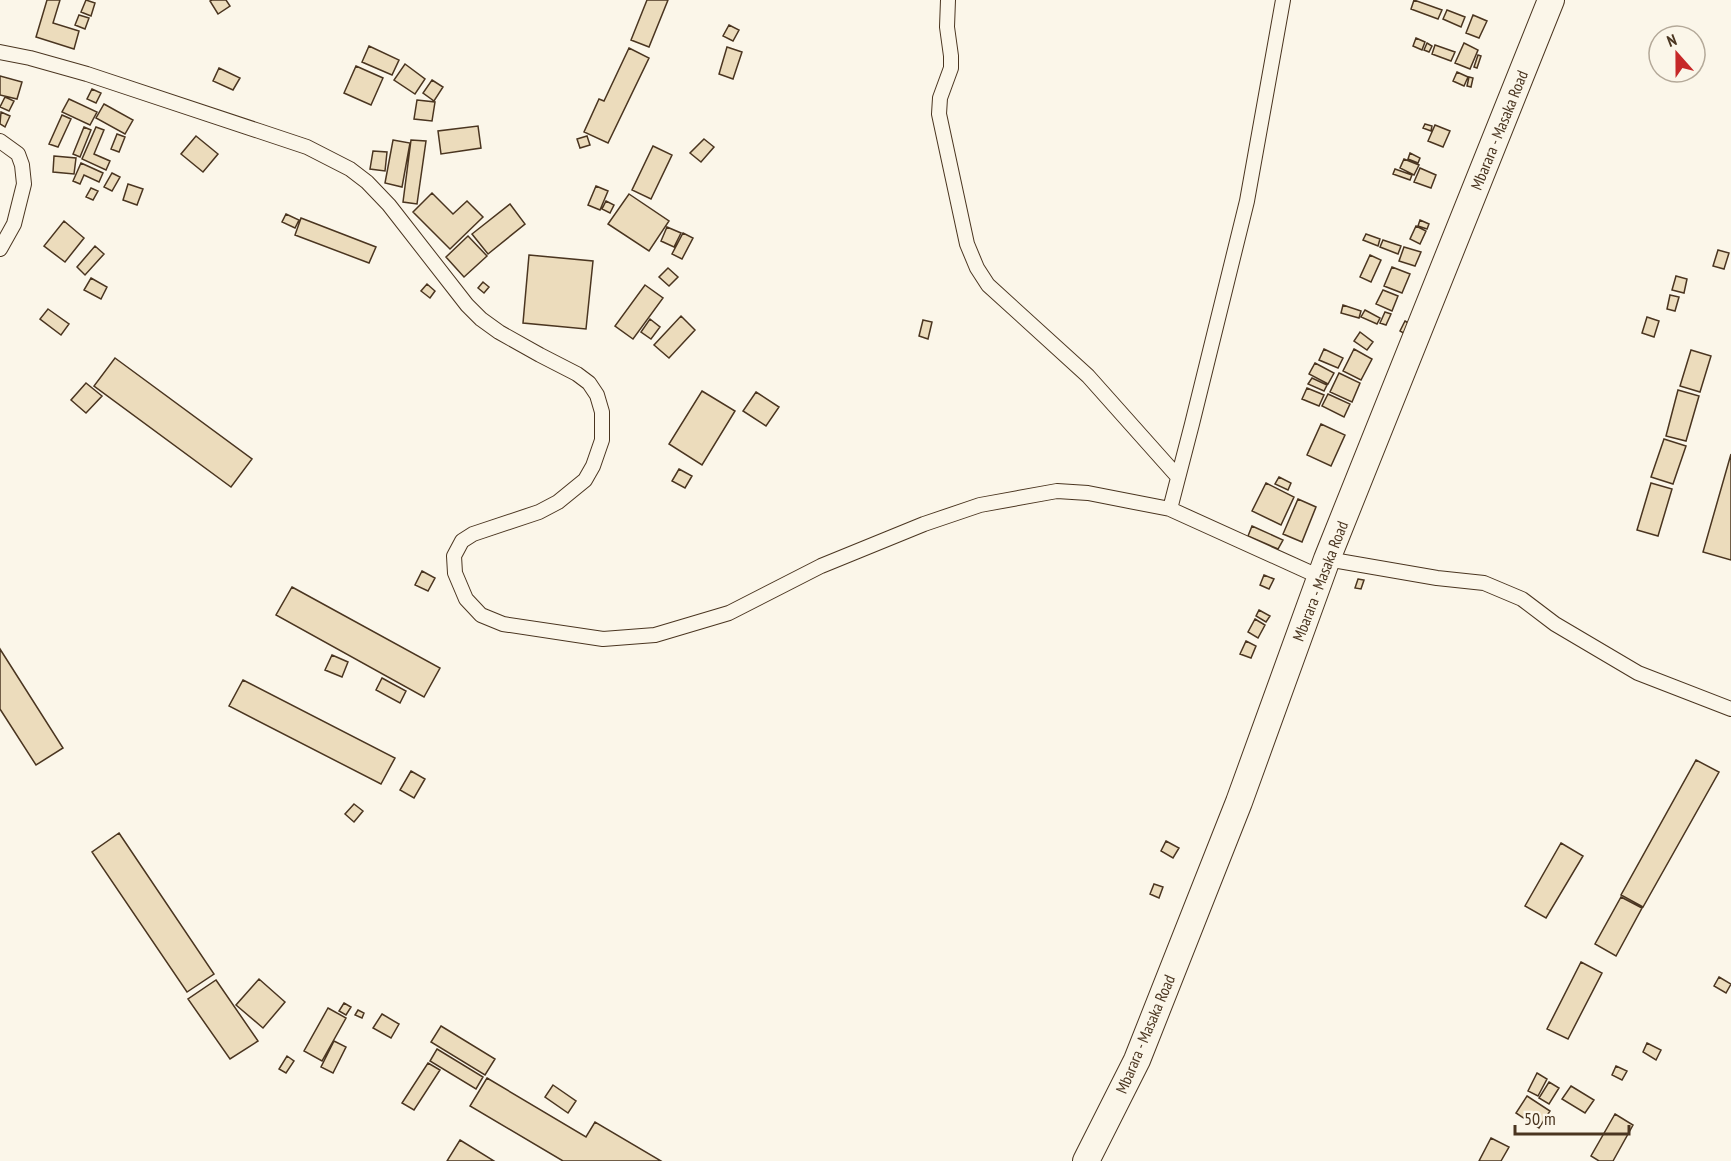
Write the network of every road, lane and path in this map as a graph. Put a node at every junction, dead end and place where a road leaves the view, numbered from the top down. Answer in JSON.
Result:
{"nodes":[{"id":1,"x":948,"y":0,"type":"edge"},
{"id":2,"x":1282,"y":0,"type":"edge"},
{"id":3,"x":1551,"y":0,"type":"edge"},
{"id":4,"x":0,"y":52,"type":"edge"},
{"id":5,"x":0,"y":141,"type":"edge"},
{"id":6,"x":0,"y":249,"type":"edge"},
{"id":7,"x":1178,"y":477,"type":"junction"},
{"id":8,"x":1170,"y":509,"type":"junction"},
{"id":9,"x":1324,"y":568,"type":"junction"},
{"id":10,"x":1731,"y":709,"type":"edge"},
{"id":11,"x":1086,"y":1161,"type":"edge"}],
"edges":[{"from":1,"to":7,"type":"street"},
{"from":2,"to":7,"type":"street"},
{"from":3,"to":9,"type":"highway","name":"Mbarara - Masaka Road"},
{"from":4,"to":8,"type":"street"},
{"from":5,"to":6,"type":"street"},
{"from":7,"to":8,"type":"street"},
{"from":8,"to":9,"type":"street"},
{"from":9,"to":10,"type":"street"},
{"from":9,"to":11,"type":"highway","name":"Mbarara - Masaka Road"}]}
